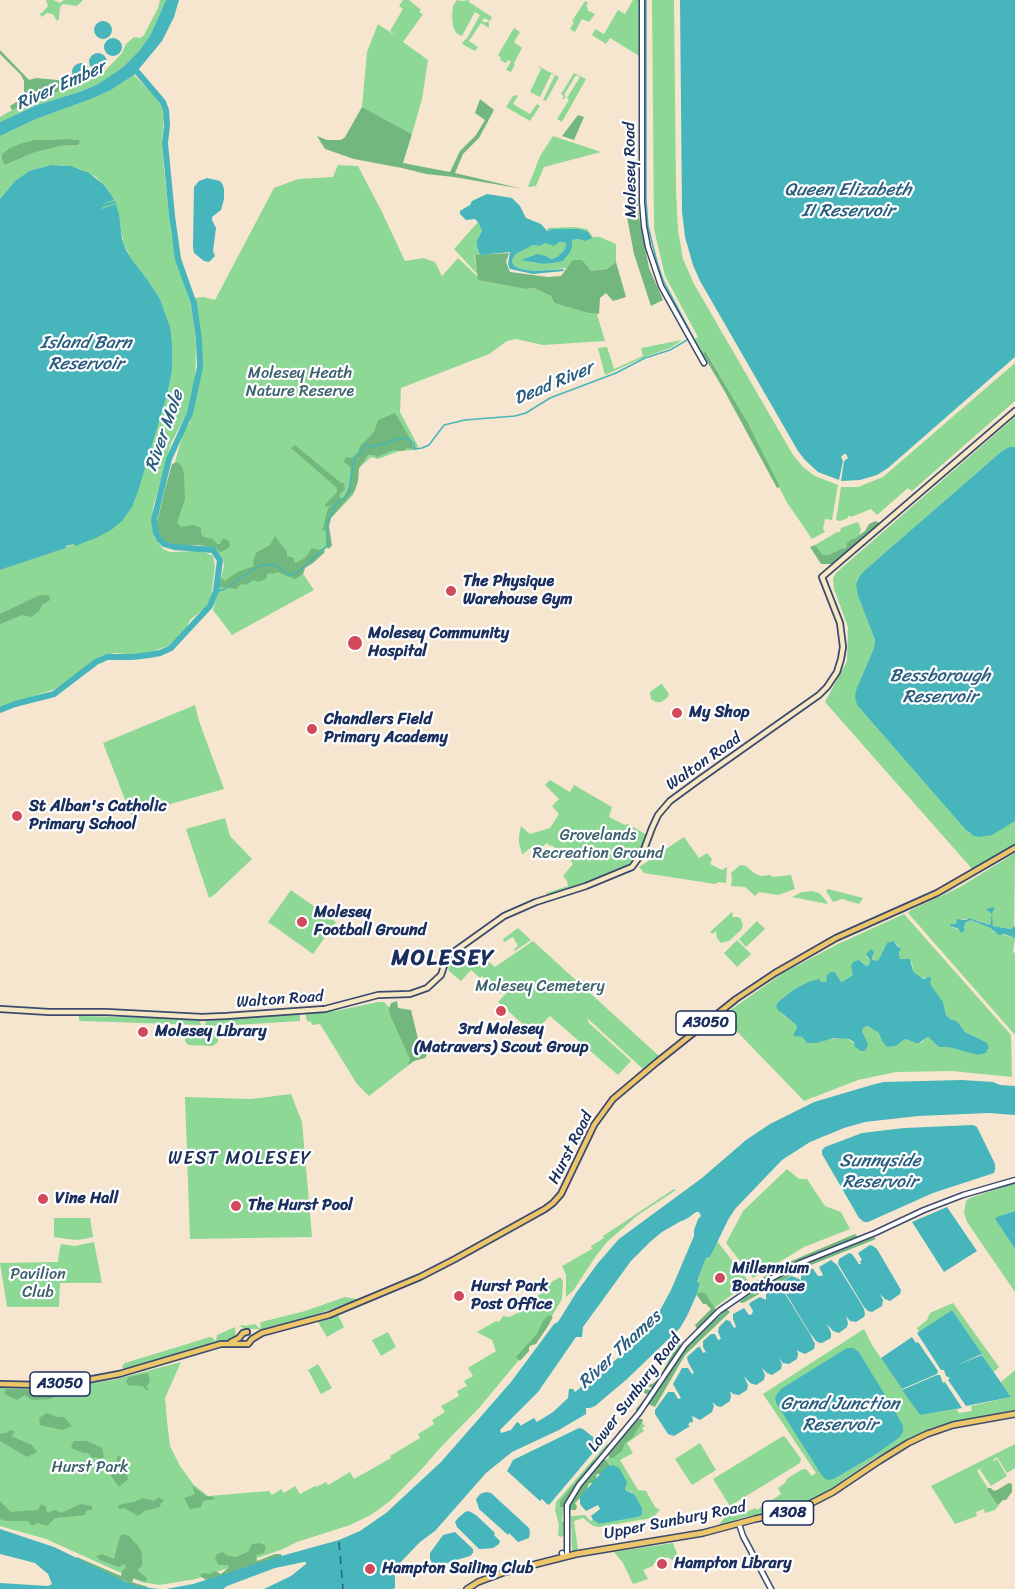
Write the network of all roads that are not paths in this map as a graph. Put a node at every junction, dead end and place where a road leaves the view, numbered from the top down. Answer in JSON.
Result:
{"nodes":[{"id":1,"x":642,"y":0,"type":"edge"},
{"id":2,"x":704,"y":363,"type":"dead end"},
{"id":3,"x":1015,"y":411,"type":"edge"},
{"id":4,"x":1015,"y":848,"type":"edge"},
{"id":5,"x":0,"y":1009,"type":"edge"},
{"id":6,"x":1015,"y":1180,"type":"edge"},
{"id":7,"x":247,"y":1332,"type":"junction"},
{"id":8,"x":262,"y":1333,"type":"junction"},
{"id":9,"x":239,"y":1338,"type":"junction"},
{"id":10,"x":252,"y":1339,"type":"junction"},
{"id":11,"x":228,"y":1343,"type":"junction"},
{"id":12,"x":243,"y":1344,"type":"junction"},
{"id":13,"x":0,"y":1384,"type":"edge"},
{"id":14,"x":1015,"y":1414,"type":"edge"},
{"id":15,"x":739,"y":1524,"type":"junction"},
{"id":16,"x":564,"y":1555,"type":"junction"},
{"id":17,"x":467,"y":1589,"type":"edge"},
{"id":18,"x":771,"y":1589,"type":"edge"}],
"edges":[{"from":1,"to":2,"type":"street","name":"Molesey Road"},
{"from":3,"to":5,"type":"main road","name":"Walton Road"},
{"from":4,"to":8,"type":"main road","name":"Hurst Road","number":"A3050"},
{"from":6,"to":16,"type":"street","name":"Lower Sunbury Road"},
{"from":7,"to":8,"type":"main road","name":"Hurst Road","number":"A3050"},
{"from":7,"to":9,"type":"main road"},
{"from":7,"to":10,"type":"main road"},
{"from":8,"to":10,"type":"main road","name":"Hurst Road","number":"A3050"},
{"from":9,"to":11,"type":"main road","number":"A3050"},
{"from":9,"to":12,"type":"main road"},
{"from":10,"to":12,"type":"main road"},
{"from":11,"to":12,"type":"main road","number":"A3050"},
{"from":11,"to":13,"type":"main road","number":"A3050"},
{"from":14,"to":15,"type":"highway","name":"Upper Sunbury Road","number":"A308"},
{"from":15,"to":16,"type":"highway","name":"Upper Sunbury Road","number":"A308"},
{"from":15,"to":18,"type":"street"},
{"from":16,"to":17,"type":"highway","name":"Upper Sunbury Road","number":"A308"}]}
